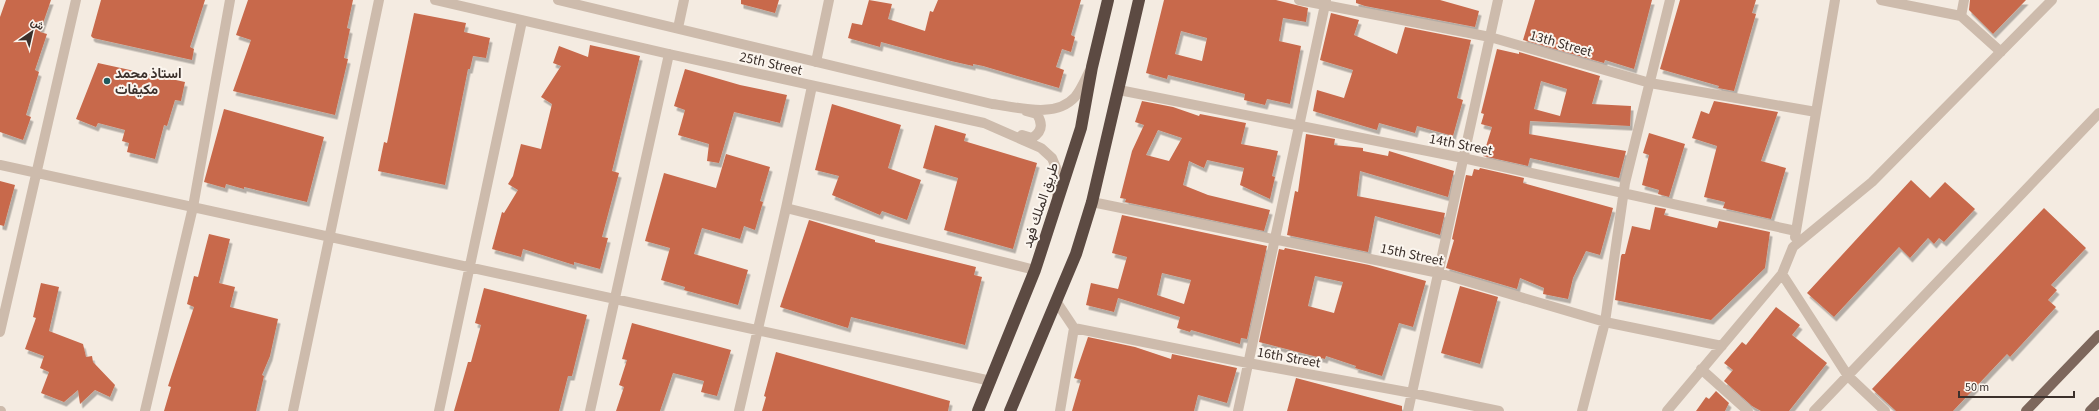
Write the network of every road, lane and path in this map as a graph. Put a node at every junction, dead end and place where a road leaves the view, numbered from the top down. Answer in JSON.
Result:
{"nodes":[{"id":1,"x":76,"y":0,"type":"edge"},
{"id":2,"x":230,"y":0,"type":"edge"},
{"id":3,"x":379,"y":0,"type":"edge"},
{"id":4,"x":435,"y":0,"type":"edge"},
{"id":5,"x":558,"y":0,"type":"edge"},
{"id":6,"x":684,"y":0,"type":"edge"},
{"id":7,"x":829,"y":0,"type":"edge"},
{"id":8,"x":1108,"y":0,"type":"edge"},
{"id":9,"x":1139,"y":0,"type":"edge"},
{"id":10,"x":1298,"y":0,"type":"edge"},
{"id":11,"x":1498,"y":0,"type":"edge"},
{"id":12,"x":1670,"y":0,"type":"edge"},
{"id":13,"x":1835,"y":0,"type":"edge"},
{"id":14,"x":1881,"y":0,"type":"edge"},
{"id":15,"x":1964,"y":0,"type":"edge"},
{"id":16,"x":2052,"y":0,"type":"edge"},
{"id":17,"x":1326,"y":3,"type":"edge"},
{"id":18,"x":1961,"y":16,"type":"junction"},
{"id":19,"x":522,"y":20,"type":"junction"},
{"id":20,"x":678,"y":28,"type":"junction"},
{"id":21,"x":1490,"y":37,"type":"junction"},
{"id":22,"x":2001,"y":52,"type":"junction"},
{"id":23,"x":669,"y":54,"type":"junction"},
{"id":24,"x":816,"y":62,"type":"junction"},
{"id":25,"x":1092,"y":67,"type":"junction"},
{"id":26,"x":1650,"y":83,"type":"junction"},
{"id":27,"x":812,"y":86,"type":"junction"},
{"id":28,"x":1119,"y":90,"type":"junction"},
{"id":29,"x":992,"y":104,"type":"junction"},
{"id":30,"x":1816,"y":112,"type":"junction"},
{"id":31,"x":2099,"y":113,"type":"edge"},
{"id":32,"x":984,"y":123,"type":"junction"},
{"id":33,"x":1298,"y":127,"type":"junction"},
{"id":34,"x":1463,"y":158,"type":"junction"},
{"id":35,"x":0,"y":165,"type":"edge"},
{"id":36,"x":37,"y":173,"type":"junction"},
{"id":37,"x":1624,"y":194,"type":"junction"},
{"id":38,"x":1056,"y":201,"type":"junction"},
{"id":39,"x":1092,"y":202,"type":"junction"},
{"id":40,"x":193,"y":207,"type":"junction"},
{"id":41,"x":786,"y":208,"type":"junction"},
{"id":42,"x":1796,"y":231,"type":"junction"},
{"id":43,"x":331,"y":237,"type":"junction"},
{"id":44,"x":1274,"y":240,"type":"junction"},
{"id":45,"x":1793,"y":247,"type":"junction"},
{"id":46,"x":471,"y":267,"type":"junction"},
{"id":47,"x":1035,"y":270,"type":"junction"},
{"id":48,"x":1439,"y":274,"type":"junction"},
{"id":49,"x":1782,"y":274,"type":"junction"},
{"id":50,"x":616,"y":299,"type":"junction"},
{"id":51,"x":1056,"y":301,"type":"junction"},
{"id":52,"x":1605,"y":322,"type":"junction"},
{"id":53,"x":1074,"y":328,"type":"junction"},
{"id":54,"x":757,"y":330,"type":"junction"},
{"id":55,"x":0,"y":332,"type":"edge"},
{"id":56,"x":2099,"y":335,"type":"edge"},
{"id":57,"x":1722,"y":346,"type":"junction"},
{"id":58,"x":1248,"y":364,"type":"junction"},
{"id":59,"x":1701,"y":369,"type":"junction"},
{"id":60,"x":1848,"y":376,"type":"junction"},
{"id":61,"x":991,"y":381,"type":"junction"},
{"id":62,"x":1412,"y":393,"type":"junction"},
{"id":63,"x":2099,"y":402,"type":"edge"},
{"id":64,"x":145,"y":411,"type":"edge"},
{"id":65,"x":293,"y":411,"type":"edge"},
{"id":66,"x":439,"y":411,"type":"edge"},
{"id":67,"x":590,"y":411,"type":"edge"},
{"id":68,"x":740,"y":411,"type":"edge"},
{"id":69,"x":978,"y":411,"type":"edge"},
{"id":70,"x":1010,"y":411,"type":"edge"},
{"id":71,"x":1060,"y":411,"type":"edge"},
{"id":72,"x":1238,"y":411,"type":"edge"},
{"id":73,"x":1408,"y":411,"type":"edge"},
{"id":74,"x":1499,"y":411,"type":"edge"},
{"id":75,"x":1582,"y":411,"type":"edge"},
{"id":76,"x":1667,"y":411,"type":"edge"},
{"id":77,"x":1748,"y":411,"type":"edge"},
{"id":78,"x":1814,"y":411,"type":"edge"},
{"id":79,"x":1885,"y":411,"type":"edge"},
{"id":80,"x":2026,"y":411,"type":"edge"},
{"id":81,"x":2090,"y":411,"type":"edge"}],
"edges":[{"from":1,"to":36,"type":"street"},
{"from":2,"to":40,"type":"street"},
{"from":3,"to":43,"type":"street"},
{"from":4,"to":19,"type":"street","name":"25th Street"},
{"from":5,"to":20,"type":"street","name":"25th Street"},
{"from":6,"to":20,"type":"street"},
{"from":7,"to":24,"type":"street"},
{"from":8,"to":25,"type":"highway","name":"طريق الملك فهد"},
{"from":9,"to":28,"type":"highway"},
{"from":10,"to":17,"type":"street","name":"13th Street"},
{"from":11,"to":21,"type":"street"},
{"from":12,"to":26,"type":"street"},
{"from":13,"to":30,"type":"street"},
{"from":14,"to":18,"type":"street"},
{"from":15,"to":18,"type":"street"},
{"from":16,"to":22,"type":"street"},
{"from":17,"to":21,"type":"street","name":"13th Street"},
{"from":17,"to":33,"type":"street"},
{"from":18,"to":22,"type":"street"},
{"from":19,"to":23,"type":"street","name":"25th Street"},
{"from":19,"to":46,"type":"street"},
{"from":20,"to":24,"type":"street","name":"25th Street"},
{"from":21,"to":26,"type":"street","name":"13th Street"},
{"from":21,"to":34,"type":"street"},
{"from":22,"to":45,"type":"street"},
{"from":23,"to":27,"type":"street","name":"25th Street"},
{"from":23,"to":50,"type":"street"},
{"from":24,"to":29,"type":"street","name":"25th Street"},
{"from":25,"to":29,"type":"street","name":"25th Street"},
{"from":25,"to":38,"type":"highway","name":"طريق الملك فهد"},
{"from":26,"to":30,"type":"street","name":"13th Street"},
{"from":26,"to":37,"type":"street"},
{"from":27,"to":32,"type":"street","name":"25th Street"},
{"from":27,"to":41,"type":"street"},
{"from":28,"to":33,"type":"street","name":"14th Street"},
{"from":28,"to":39,"type":"highway"},
{"from":29,"to":32,"type":"street"},
{"from":30,"to":42,"type":"street"},
{"from":31,"to":60,"type":"street"},
{"from":32,"to":38,"type":"street","name":"25th Street"},
{"from":33,"to":34,"type":"street","name":"14th Street"},
{"from":33,"to":44,"type":"street"},
{"from":34,"to":37,"type":"street","name":"14th Street"},
{"from":34,"to":48,"type":"street"},
{"from":35,"to":36,"type":"street"},
{"from":36,"to":40,"type":"street"},
{"from":36,"to":55,"type":"street"},
{"from":37,"to":42,"type":"street","name":"14th Street"},
{"from":37,"to":52,"type":"street"},
{"from":38,"to":47,"type":"highway","name":"طريق الملك فهد"},
{"from":39,"to":44,"type":"street","name":"15th Street"},
{"from":39,"to":51,"type":"highway"},
{"from":40,"to":43,"type":"street"},
{"from":40,"to":64,"type":"street"},
{"from":41,"to":47,"type":"street"},
{"from":41,"to":54,"type":"street"},
{"from":42,"to":45,"type":"street"},
{"from":43,"to":46,"type":"street"},
{"from":43,"to":65,"type":"street"},
{"from":44,"to":48,"type":"street","name":"15th Street"},
{"from":44,"to":58,"type":"street"},
{"from":45,"to":49,"type":"street"},
{"from":46,"to":50,"type":"street"},
{"from":46,"to":66,"type":"street"},
{"from":47,"to":61,"type":"highway","name":"طريق الملك فهد"},
{"from":48,"to":52,"type":"street","name":"15th Street"},
{"from":48,"to":62,"type":"street"},
{"from":49,"to":57,"type":"street"},
{"from":49,"to":60,"type":"street"},
{"from":50,"to":54,"type":"street"},
{"from":50,"to":67,"type":"street"},
{"from":51,"to":53,"type":"street"},
{"from":51,"to":70,"type":"highway"},
{"from":52,"to":57,"type":"street","name":"15th Street"},
{"from":52,"to":75,"type":"street"},
{"from":53,"to":58,"type":"street","name":"16th Street"},
{"from":53,"to":71,"type":"street"},
{"from":54,"to":61,"type":"street"},
{"from":54,"to":68,"type":"street"},
{"from":56,"to":80,"type":"main road"},
{"from":57,"to":59,"type":"street"},
{"from":58,"to":62,"type":"street","name":"16th Street"},
{"from":58,"to":72,"type":"street"},
{"from":59,"to":76,"type":"street"},
{"from":59,"to":77,"type":"street"},
{"from":60,"to":78,"type":"street"},
{"from":60,"to":79,"type":"street"},
{"from":61,"to":69,"type":"highway","name":"طريق الملك فهد"},
{"from":62,"to":73,"type":"street"},
{"from":62,"to":74,"type":"street","name":"16th Street"},
{"from":63,"to":81,"type":"main road"}]}
